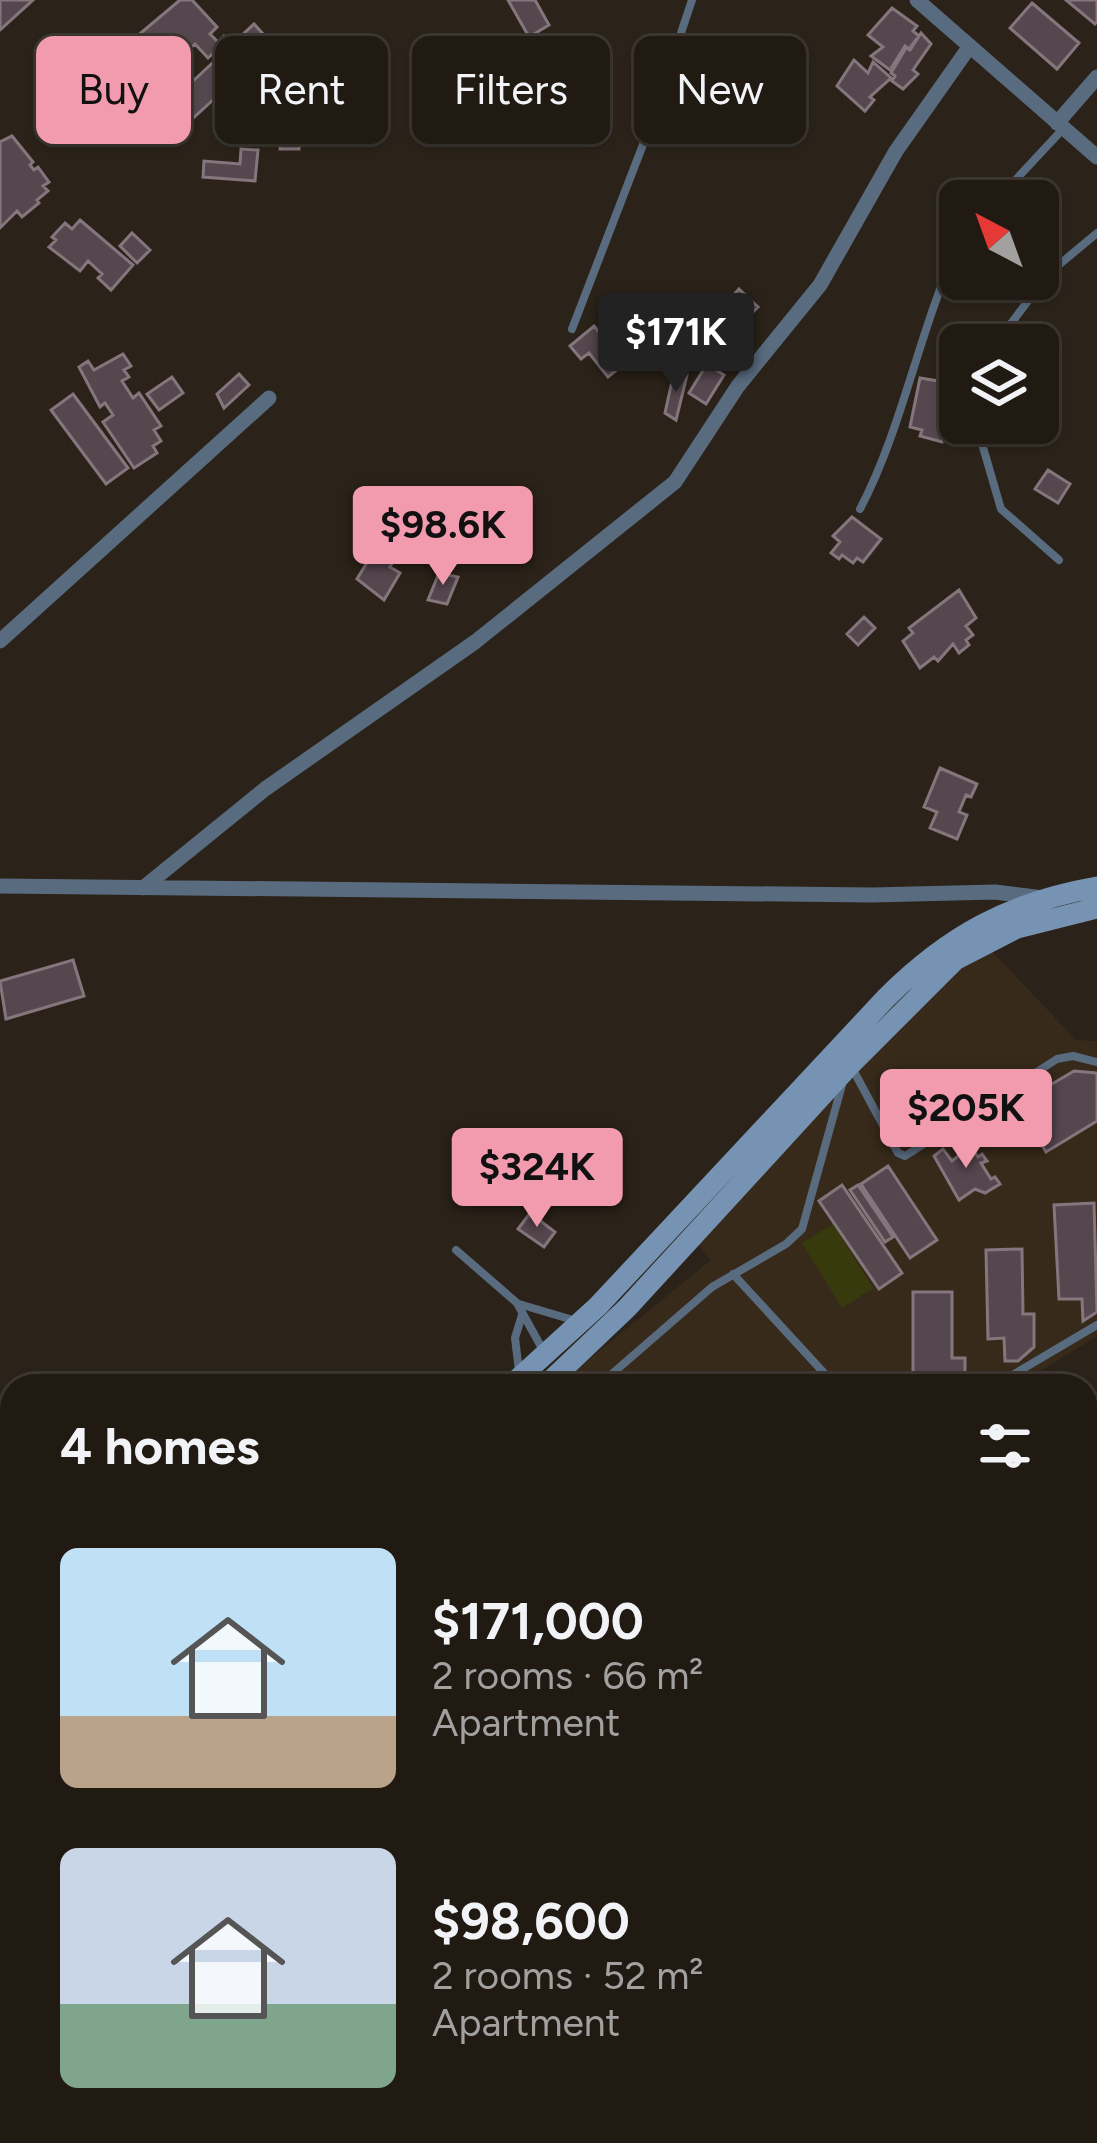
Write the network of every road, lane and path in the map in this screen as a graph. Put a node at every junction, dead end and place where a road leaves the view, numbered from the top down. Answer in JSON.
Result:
{"nodes":[{"id":1,"x":692,"y":0,"type":"edge"},
{"id":2,"x":917,"y":0,"type":"edge"},
{"id":3,"x":970,"y":46,"type":"junction"},
{"id":4,"x":1097,"y":77,"type":"edge"},
{"id":5,"x":1060,"y":126,"type":"junction"},
{"id":6,"x":1097,"y":157,"type":"edge"},
{"id":7,"x":1014,"y":180,"type":"edge"},
{"id":8,"x":1097,"y":233,"type":"edge"},
{"id":9,"x":939,"y":287,"type":"edge"},
{"id":10,"x":1011,"y":324,"type":"edge"},
{"id":11,"x":572,"y":329,"type":"dead end"},
{"id":12,"x":269,"y":398,"type":"dead end"},
{"id":13,"x":982,"y":444,"type":"edge"},
{"id":14,"x":860,"y":509,"type":"dead end"},
{"id":15,"x":1059,"y":560,"type":"dead end"},
{"id":16,"x":0,"y":641,"type":"edge"},
{"id":17,"x":0,"y":886,"type":"edge"},
{"id":18,"x":143,"y":887,"type":"junction"},
{"id":19,"x":1094,"y":892,"type":"edge"},
{"id":20,"x":1046,"y":898,"type":"junction"},
{"id":21,"x":1097,"y":1062,"type":"edge"},
{"id":22,"x":848,"y":1067,"type":"junction"},
{"id":23,"x":456,"y":1250,"type":"dead end"},
{"id":24,"x":733,"y":1274,"type":"junction"},
{"id":25,"x":520,"y":1308,"type":"junction"},
{"id":26,"x":581,"y":1322,"type":"junction"},
{"id":27,"x":1097,"y":1324,"type":"edge"},
{"id":28,"x":545,"y":1355,"type":"junction"},
{"id":29,"x":613,"y":1372,"type":"dead end"},
{"id":30,"x":515,"y":1374,"type":"edge"},
{"id":31,"x":524,"y":1374,"type":"edge"},
{"id":32,"x":558,"y":1374,"type":"edge"},
{"id":33,"x":825,"y":1374,"type":"edge"},
{"id":34,"x":1014,"y":1374,"type":"edge"}],
"edges":[{"from":1,"to":11,"type":"lane"},
{"from":2,"to":3,"type":"street"},
{"from":3,"to":5,"type":"street"},
{"from":3,"to":18,"type":"street"},
{"from":4,"to":5,"type":"street"},
{"from":5,"to":6,"type":"street"},
{"from":5,"to":7,"type":"lane"},
{"from":8,"to":10,"type":"lane"},
{"from":9,"to":14,"type":"lane"},
{"from":12,"to":16,"type":"street"},
{"from":13,"to":15,"type":"lane"},
{"from":17,"to":18,"type":"street"},
{"from":18,"to":20,"type":"street"},
{"from":19,"to":20,"type":"main road"},
{"from":19,"to":22,"type":"main road"},
{"from":20,"to":26,"type":"main road"},
{"from":21,"to":22,"type":"lane"},
{"from":22,"to":24,"type":"lane"},
{"from":22,"to":32,"type":"main road"},
{"from":23,"to":25,"type":"lane"},
{"from":24,"to":29,"type":"lane"},
{"from":24,"to":33,"type":"lane"},
{"from":25,"to":26,"type":"lane"},
{"from":25,"to":28,"type":"lane"},
{"from":25,"to":30,"type":"lane"},
{"from":26,"to":28,"type":"main road"},
{"from":27,"to":34,"type":"lane"},
{"from":28,"to":31,"type":"main road"}]}
